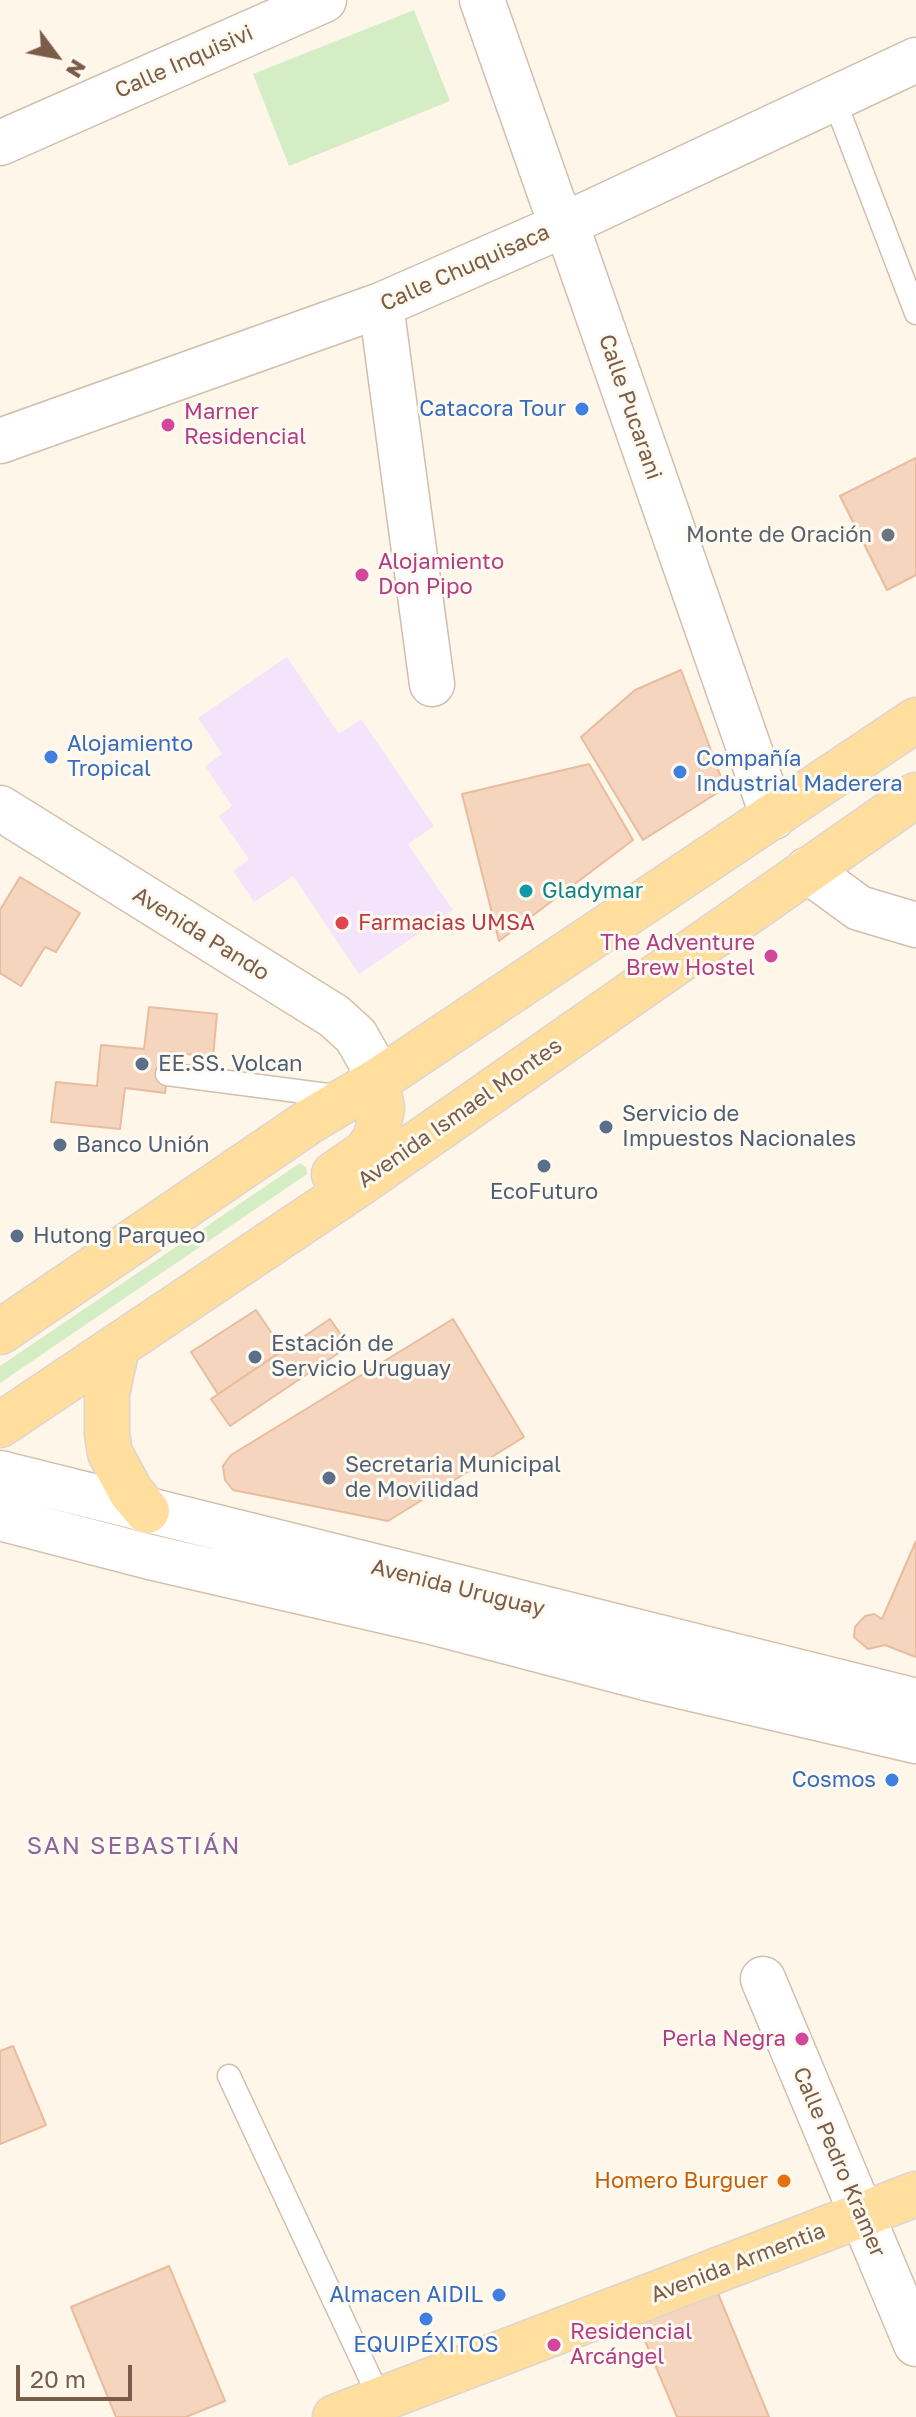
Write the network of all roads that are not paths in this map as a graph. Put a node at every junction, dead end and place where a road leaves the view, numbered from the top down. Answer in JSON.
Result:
{"nodes":[{"id":1,"x":324,"y":0,"type":"edge"},
{"id":2,"x":482,"y":0,"type":"edge"},
{"id":3,"x":916,"y":60,"type":"edge"},
{"id":4,"x":834,"y":99,"type":"junction"},
{"id":5,"x":0,"y":143,"type":"edge"},
{"id":6,"x":566,"y":224,"type":"junction"},
{"id":7,"x":381,"y":305,"type":"junction"},
{"id":8,"x":916,"y":313,"type":"edge"},
{"id":9,"x":0,"y":441,"type":"edge"},
{"id":10,"x":432,"y":684,"type":"dead end"},
{"id":11,"x":916,"y":720,"type":"edge"},
{"id":12,"x":916,"y":795,"type":"edge"},
{"id":13,"x":0,"y":808,"type":"edge"},
{"id":14,"x":773,"y":817,"type":"junction"},
{"id":15,"x":807,"y":870,"type":"junction"},
{"id":16,"x":916,"y":925,"type":"edge"},
{"id":17,"x":167,"y":1074,"type":"dead end"},
{"id":18,"x":362,"y":1090,"type":"junction"},
{"id":19,"x":271,"y":1243,"type":"junction"},
{"id":20,"x":0,"y":1332,"type":"edge"},
{"id":21,"x":117,"y":1347,"type":"junction"},
{"id":22,"x":0,"y":1425,"type":"edge"},
{"id":23,"x":0,"y":1473,"type":"edge"},
{"id":24,"x":153,"y":1513,"type":"junction"},
{"id":25,"x":0,"y":1518,"type":"edge"},
{"id":26,"x":150,"y":1557,"type":"junction"},
{"id":27,"x":437,"y":1603,"type":"junction"},
{"id":28,"x":651,"y":1658,"type":"junction"},
{"id":29,"x":916,"y":1701,"type":"edge"},
{"id":30,"x":916,"y":1741,"type":"edge"},
{"id":31,"x":763,"y":1979,"type":"dead end"},
{"id":32,"x":229,"y":2076,"type":"dead end"},
{"id":33,"x":916,"y":2194,"type":"edge"},
{"id":34,"x":861,"y":2216,"type":"junction"},
{"id":35,"x":916,"y":2344,"type":"edge"},
{"id":36,"x":380,"y":2399,"type":"junction"},
{"id":37,"x":335,"y":2417,"type":"edge"}],
"edges":[{"from":1,"to":5,"type":"street","name":"Calle Inquisivi"},
{"from":2,"to":6,"type":"street","name":"Calle Pucarani"},
{"from":3,"to":4,"type":"street","name":"Calle Chuquisaca"},
{"from":4,"to":6,"type":"street","name":"Calle Chuquisaca"},
{"from":4,"to":8,"type":"lane"},
{"from":6,"to":7,"type":"street","name":"Calle Chuquisaca"},
{"from":6,"to":14,"type":"street","name":"Calle Pucarani"},
{"from":7,"to":9,"type":"street","name":"Calle Chuquisaca"},
{"from":7,"to":10,"type":"street"},
{"from":11,"to":14,"type":"main road"},
{"from":12,"to":15,"type":"main road","name":"Avenida Ismael Montes"},
{"from":13,"to":18,"type":"street","name":"Avenida Pando"},
{"from":14,"to":15,"type":"main road"},
{"from":14,"to":18,"type":"main road"},
{"from":15,"to":16,"type":"street"},
{"from":15,"to":19,"type":"main road","name":"Avenida Ismael Montes"},
{"from":17,"to":18,"type":"lane"},
{"from":18,"to":19,"type":"main road"},
{"from":18,"to":20,"type":"main road"},
{"from":19,"to":21,"type":"main road","name":"Avenida Ismael Montes"},
{"from":21,"to":22,"type":"main road","name":"Avenida Ismael Montes"},
{"from":21,"to":24,"type":"main road"},
{"from":23,"to":24,"type":"street","name":"Avenida Uruguay"},
{"from":24,"to":26,"type":"street"},
{"from":24,"to":27,"type":"street","name":"Avenida Uruguay"},
{"from":25,"to":26,"type":"street","name":"Avenida Uruguay"},
{"from":26,"to":27,"type":"street","name":"Avenida Uruguay"},
{"from":27,"to":28,"type":"street","name":"Avenida Uruguay"},
{"from":28,"to":29,"type":"street","name":"Avenida Uruguay"},
{"from":28,"to":30,"type":"street","name":"Avenida Uruguay"},
{"from":31,"to":34,"type":"street","name":"Calle Pedro Kramer"},
{"from":32,"to":36,"type":"lane"},
{"from":33,"to":34,"type":"main road","name":"Avenida Armentia"},
{"from":34,"to":35,"type":"street","name":"Calle Pedro Kramer"},
{"from":34,"to":36,"type":"main road","name":"Avenida Armentia"},
{"from":36,"to":37,"type":"main road","name":"Avenida Armentia"}]}
